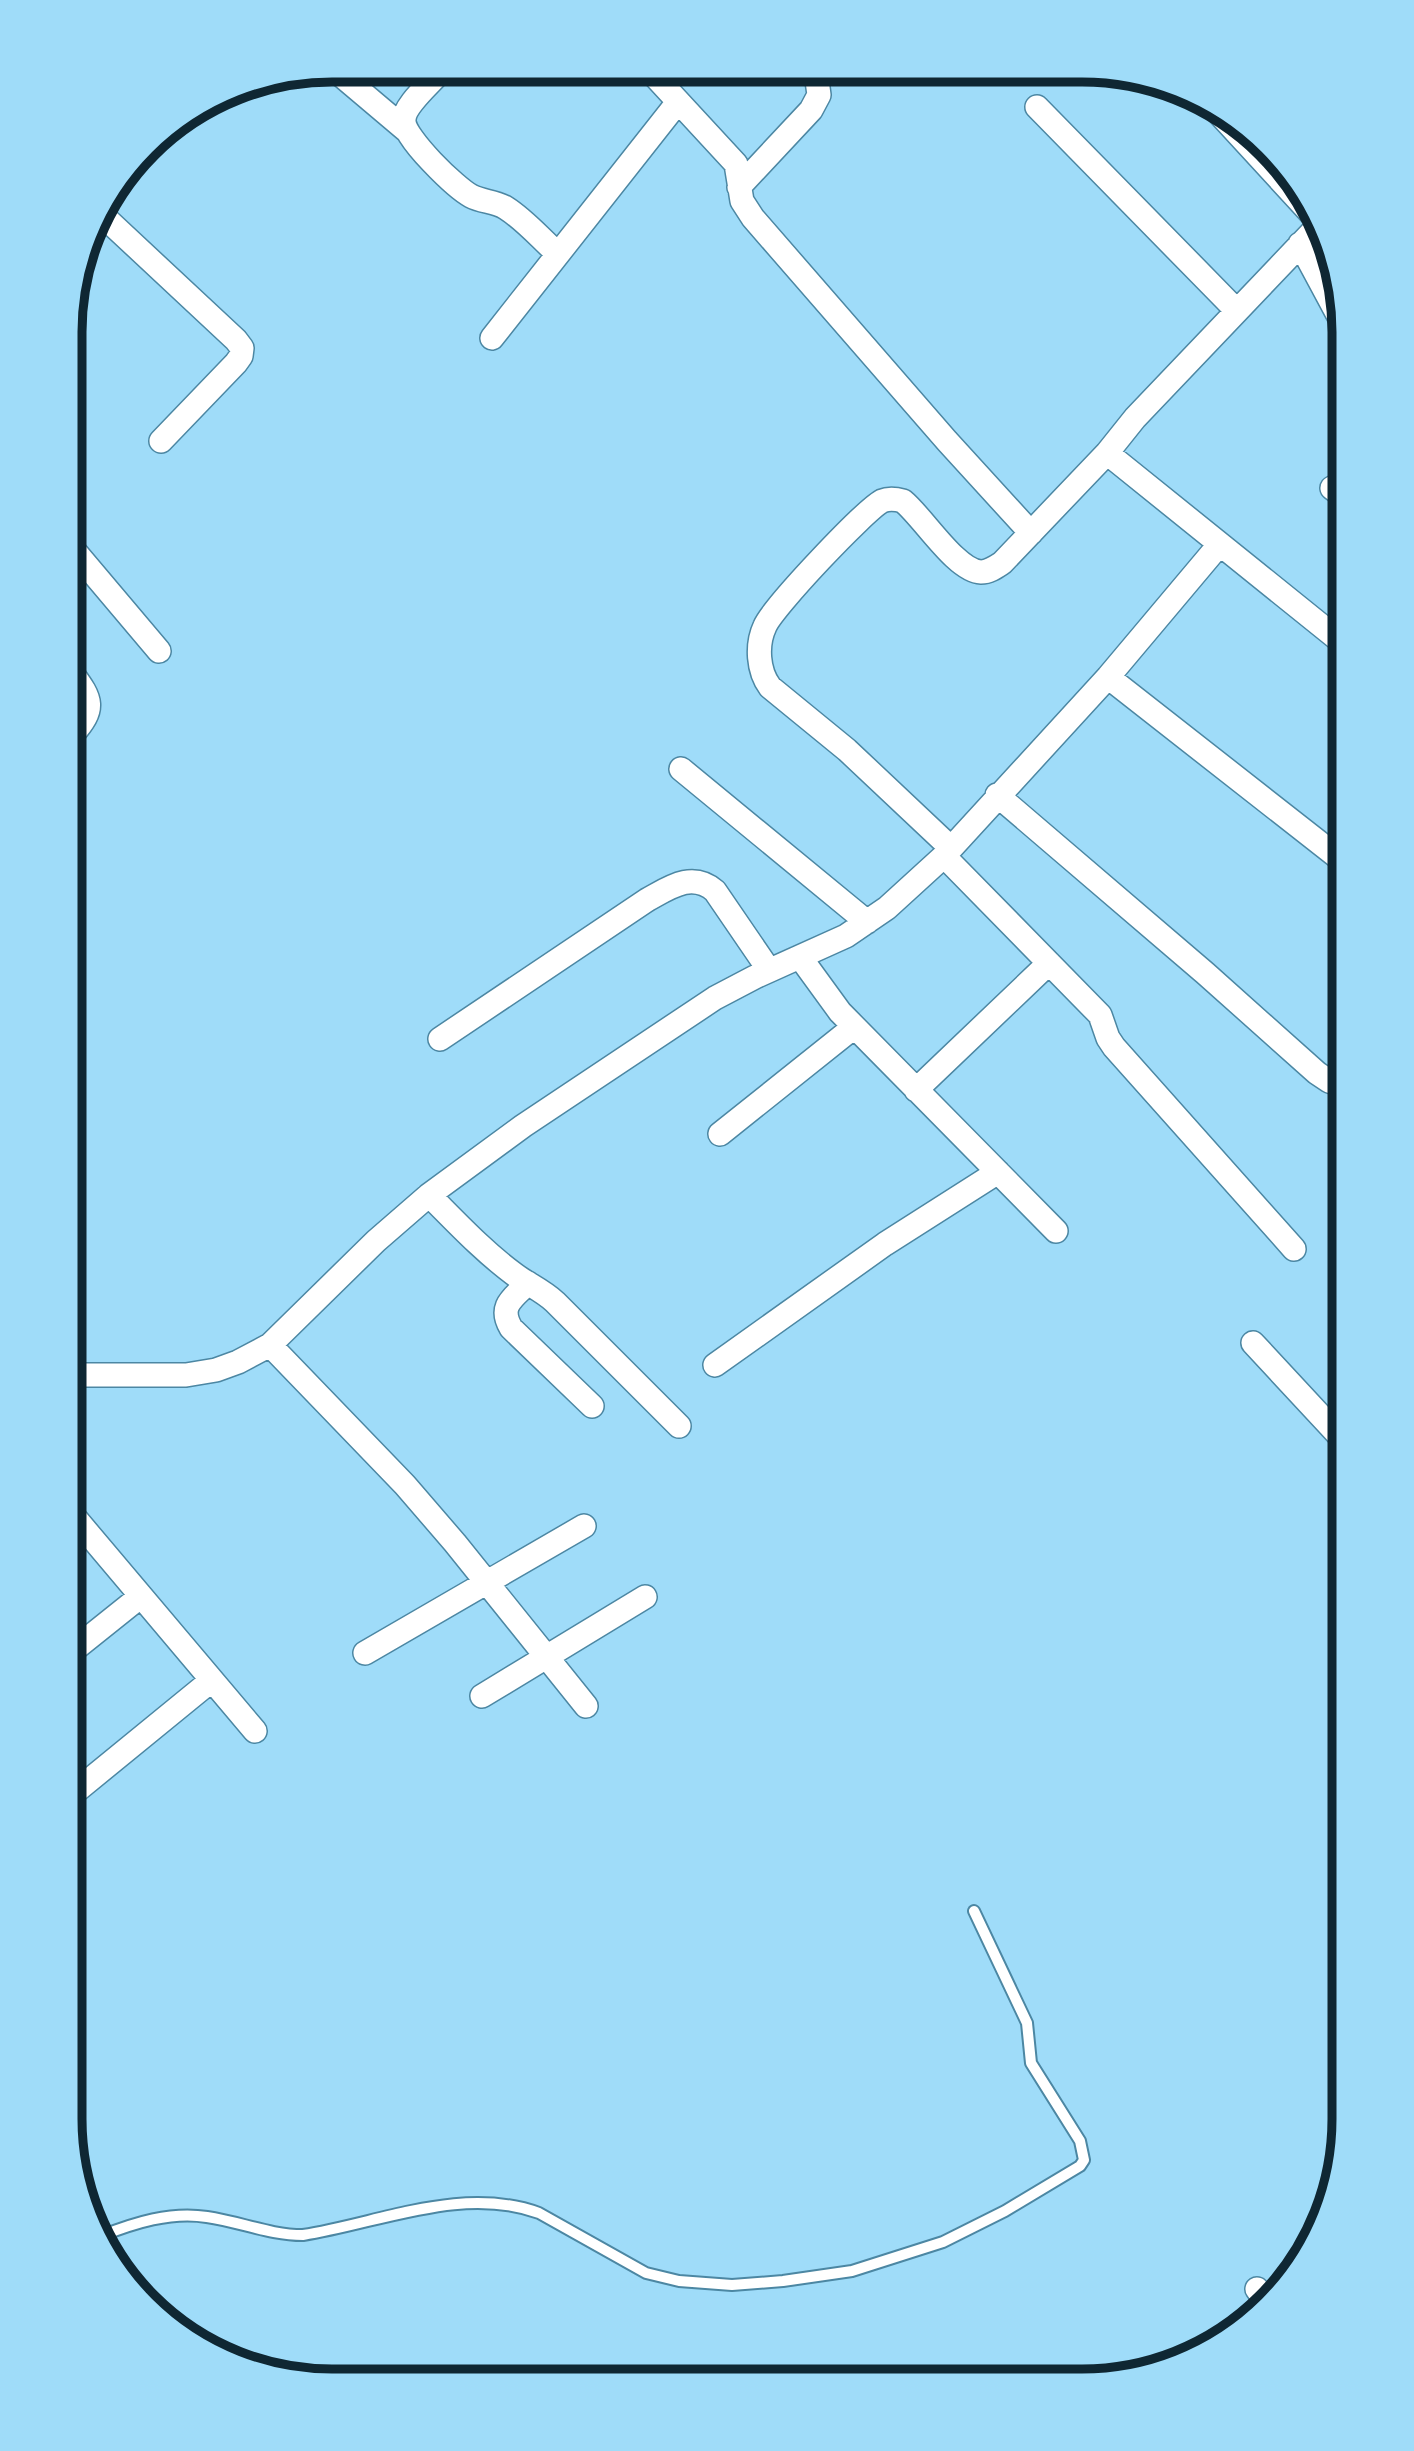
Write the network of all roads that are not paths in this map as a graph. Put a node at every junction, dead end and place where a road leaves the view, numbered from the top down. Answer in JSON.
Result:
{"nodes":[{"id":1,"x":817,"y":82,"type":"edge"},
{"id":2,"x":350,"y":83,"type":"edge"},
{"id":3,"x":430,"y":83,"type":"edge"},
{"id":4,"x":660,"y":83,"type":"edge"},
{"id":5,"x":678,"y":102,"type":"junction"},
{"id":6,"x":1037,"y":107,"type":"dead end"},
{"id":7,"x":406,"y":130,"type":"junction"},
{"id":8,"x":1248,"y":144,"type":"edge"},
{"id":9,"x":1279,"y":179,"type":"edge"},
{"id":10,"x":739,"y":187,"type":"junction"},
{"id":11,"x":109,"y":221,"type":"edge"},
{"id":12,"x":1311,"y":233,"type":"edge"},
{"id":13,"x":1300,"y":244,"type":"junction"},
{"id":14,"x":558,"y":254,"type":"junction"},
{"id":15,"x":1330,"y":300,"type":"edge"},
{"id":16,"x":1237,"y":311,"type":"junction"},
{"id":17,"x":492,"y":338,"type":"dead end"},
{"id":18,"x":161,"y":441,"type":"dead end"},
{"id":19,"x":1107,"y":453,"type":"junction"},
{"id":20,"x":1031,"y":533,"type":"junction"},
{"id":21,"x":1219,"y":544,"type":"junction"},
{"id":22,"x":82,"y":560,"type":"edge"},
{"id":23,"x":1332,"y":635,"type":"edge"},
{"id":24,"x":159,"y":651,"type":"dead end"},
{"id":25,"x":1108,"y":677,"type":"junction"},
{"id":26,"x":82,"y":689,"type":"edge"},
{"id":27,"x":82,"y":721,"type":"edge"},
{"id":28,"x":681,"y":769,"type":"dead end"},
{"id":29,"x":997,"y":795,"type":"junction"},
{"id":30,"x":948,"y":852,"type":"junction"},
{"id":31,"x":1332,"y":853,"type":"edge"},
{"id":32,"x":867,"y":922,"type":"junction"},
{"id":33,"x":800,"y":957,"type":"junction"},
{"id":34,"x":1049,"y":963,"type":"junction"},
{"id":35,"x":769,"y":970,"type":"junction"},
{"id":36,"x":854,"y":1027,"type":"junction"},
{"id":37,"x":440,"y":1039,"type":"dead end"},
{"id":38,"x":1332,"y":1082,"type":"edge"},
{"id":39,"x":916,"y":1090,"type":"junction"},
{"id":40,"x":719,"y":1134,"type":"dead end"},
{"id":41,"x":998,"y":1172,"type":"junction"},
{"id":42,"x":429,"y":1195,"type":"junction"},
{"id":43,"x":1056,"y":1231,"type":"dead end"},
{"id":44,"x":1294,"y":1249,"type":"dead end"},
{"id":45,"x":528,"y":1283,"type":"junction"},
{"id":46,"x":1253,"y":1343,"type":"dead end"},
{"id":47,"x":270,"y":1345,"type":"junction"},
{"id":48,"x":715,"y":1365,"type":"dead end"},
{"id":49,"x":82,"y":1375,"type":"edge"},
{"id":50,"x":592,"y":1406,"type":"dead end"},
{"id":51,"x":679,"y":1426,"type":"dead end"},
{"id":52,"x":1332,"y":1428,"type":"edge"},
{"id":53,"x":584,"y":1526,"type":"dead end"},
{"id":54,"x":82,"y":1528,"type":"edge"},
{"id":55,"x":487,"y":1583,"type":"junction"},
{"id":56,"x":141,"y":1596,"type":"junction"},
{"id":57,"x":645,"y":1597,"type":"dead end"},
{"id":58,"x":82,"y":1643,"type":"edge"},
{"id":59,"x":365,"y":1653,"type":"dead end"},
{"id":60,"x":547,"y":1658,"type":"junction"},
{"id":61,"x":212,"y":1680,"type":"junction"},
{"id":62,"x":482,"y":1696,"type":"dead end"},
{"id":63,"x":586,"y":1706,"type":"dead end"},
{"id":64,"x":254,"y":1731,"type":"dead end"},
{"id":65,"x":82,"y":1787,"type":"edge"},
{"id":66,"x":974,"y":1911,"type":"dead end"},
{"id":67,"x":110,"y":2233,"type":"edge"}],
"edges":[{"from":1,"to":10,"type":"street"},
{"from":2,"to":7,"type":"street"},
{"from":3,"to":7,"type":"street"},
{"from":4,"to":5,"type":"street"},
{"from":5,"to":10,"type":"street"},
{"from":5,"to":14,"type":"street"},
{"from":6,"to":16,"type":"street"},
{"from":7,"to":14,"type":"street"},
{"from":8,"to":9,"type":"street"},
{"from":10,"to":20,"type":"street"},
{"from":11,"to":18,"type":"street"},
{"from":12,"to":13,"type":"street"},
{"from":13,"to":15,"type":"street"},
{"from":13,"to":16,"type":"street"},
{"from":14,"to":17,"type":"street"},
{"from":16,"to":19,"type":"street"},
{"from":19,"to":20,"type":"street"},
{"from":19,"to":21,"type":"street"},
{"from":20,"to":30,"type":"street"},
{"from":21,"to":23,"type":"street"},
{"from":21,"to":25,"type":"street"},
{"from":22,"to":24,"type":"street"},
{"from":25,"to":29,"type":"street"},
{"from":25,"to":31,"type":"street"},
{"from":26,"to":27,"type":"street"},
{"from":28,"to":32,"type":"street"},
{"from":29,"to":30,"type":"street"},
{"from":29,"to":38,"type":"street"},
{"from":30,"to":32,"type":"street"},
{"from":30,"to":34,"type":"street"},
{"from":32,"to":33,"type":"street"},
{"from":33,"to":35,"type":"street"},
{"from":33,"to":36,"type":"street"},
{"from":34,"to":39,"type":"street"},
{"from":34,"to":44,"type":"street"},
{"from":35,"to":37,"type":"street"},
{"from":35,"to":42,"type":"street"},
{"from":36,"to":39,"type":"street"},
{"from":36,"to":40,"type":"street"},
{"from":39,"to":41,"type":"street"},
{"from":41,"to":43,"type":"street"},
{"from":41,"to":48,"type":"street"},
{"from":42,"to":45,"type":"street"},
{"from":42,"to":47,"type":"street"},
{"from":45,"to":50,"type":"street"},
{"from":45,"to":51,"type":"street"},
{"from":46,"to":52,"type":"street"},
{"from":47,"to":49,"type":"street"},
{"from":47,"to":55,"type":"street"},
{"from":53,"to":55,"type":"street"},
{"from":54,"to":56,"type":"street"},
{"from":55,"to":59,"type":"street"},
{"from":55,"to":60,"type":"street"},
{"from":56,"to":58,"type":"street"},
{"from":56,"to":61,"type":"street"},
{"from":57,"to":60,"type":"street"},
{"from":60,"to":62,"type":"street"},
{"from":60,"to":63,"type":"street"},
{"from":61,"to":64,"type":"street"},
{"from":61,"to":65,"type":"street"},
{"from":66,"to":67,"type":"lane"}]}
